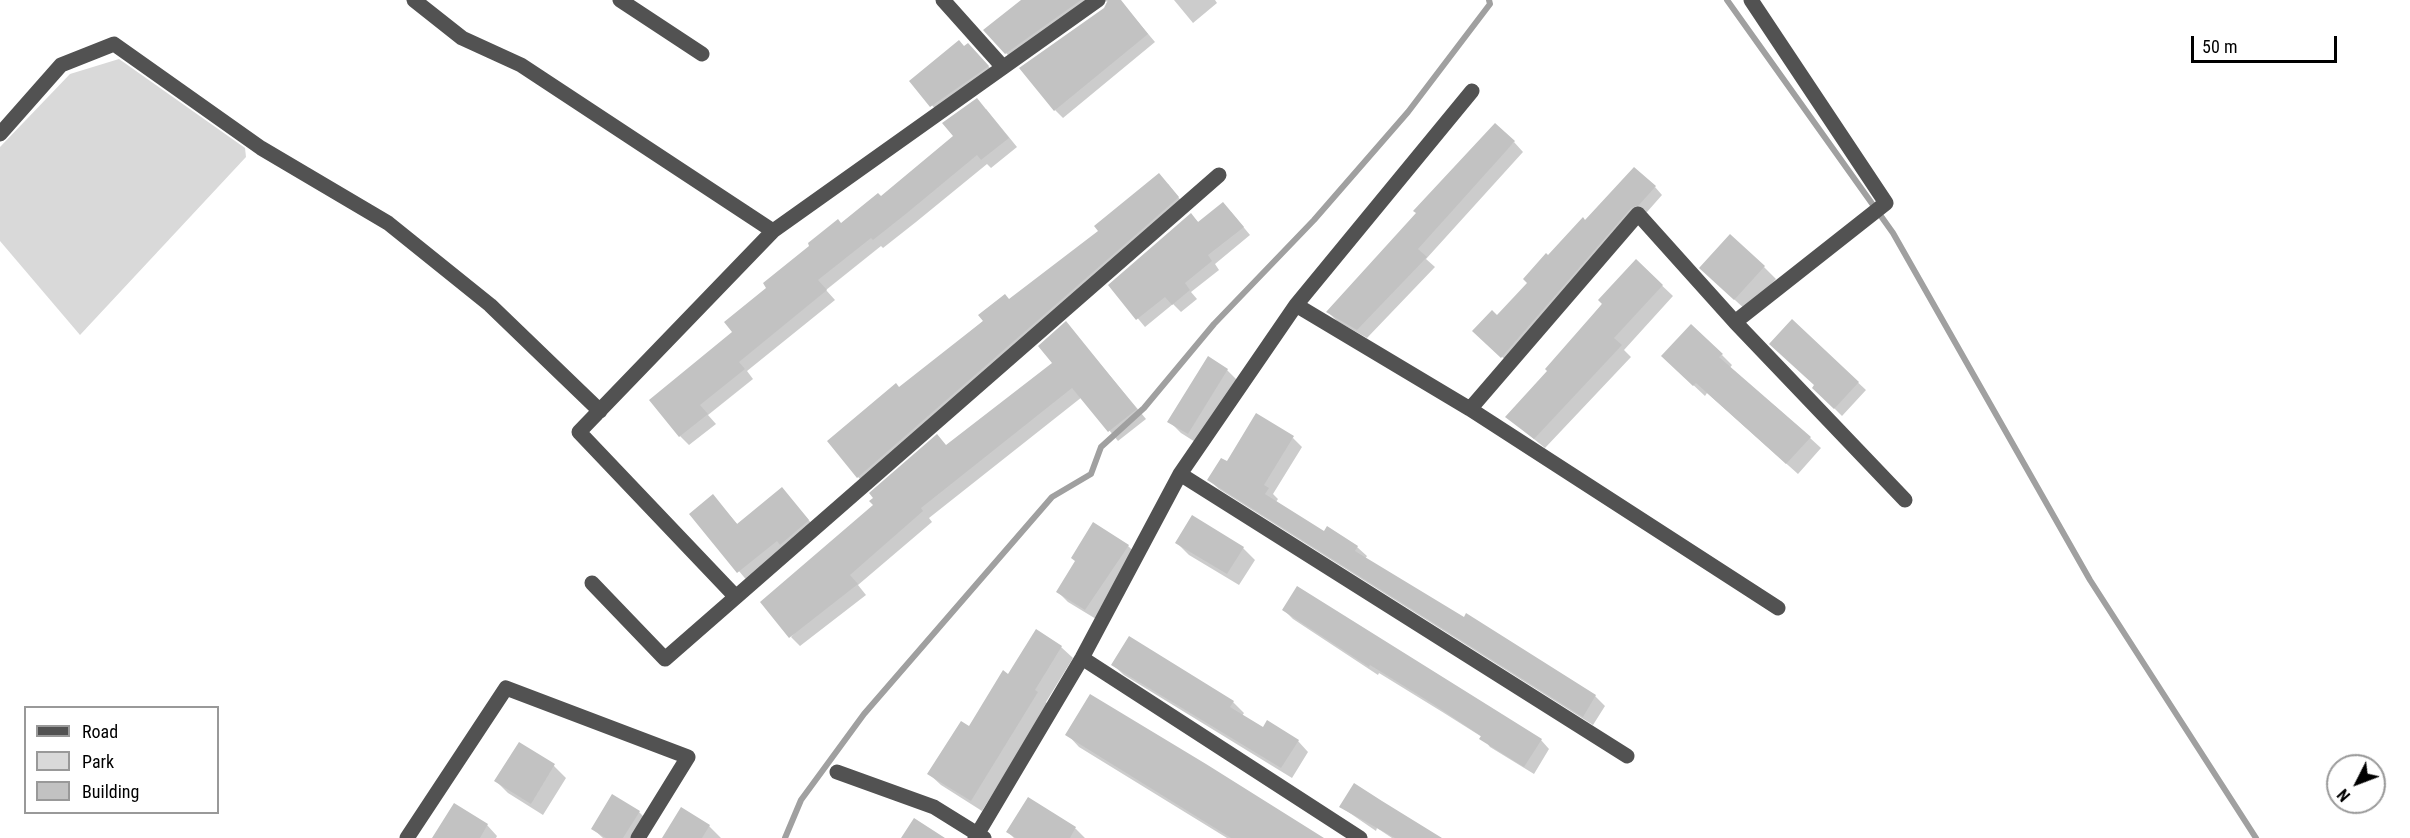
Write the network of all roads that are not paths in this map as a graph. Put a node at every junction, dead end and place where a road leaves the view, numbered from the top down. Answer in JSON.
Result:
{"nodes":[{"id":1,"x":414,"y":0,"type":"edge"},
{"id":2,"x":620,"y":0,"type":"edge"},
{"id":3,"x":943,"y":0,"type":"edge"},
{"id":4,"x":1098,"y":0,"type":"edge"},
{"id":5,"x":1751,"y":0,"type":"edge"},
{"id":6,"x":702,"y":54,"type":"dead end"},
{"id":7,"x":1002,"y":66,"type":"junction"},
{"id":8,"x":1472,"y":91,"type":"dead end"},
{"id":9,"x":0,"y":134,"type":"edge"},
{"id":10,"x":1219,"y":176,"type":"dead end"},
{"id":11,"x":772,"y":231,"type":"junction"},
{"id":12,"x":1296,"y":305,"type":"junction"},
{"id":13,"x":1736,"y":322,"type":"junction"},
{"id":14,"x":1470,"y":409,"type":"junction"},
{"id":15,"x":600,"y":411,"type":"junction"},
{"id":16,"x":1180,"y":474,"type":"junction"},
{"id":17,"x":1905,"y":500,"type":"dead end"},
{"id":18,"x":592,"y":583,"type":"dead end"},
{"id":19,"x":736,"y":597,"type":"junction"},
{"id":20,"x":1778,"y":608,"type":"dead end"},
{"id":21,"x":1082,"y":658,"type":"junction"},
{"id":22,"x":1627,"y":756,"type":"dead end"},
{"id":23,"x":837,"y":772,"type":"dead end"},
{"id":24,"x":979,"y":837,"type":"edge"},
{"id":25,"x":407,"y":838,"type":"edge"},
{"id":26,"x":638,"y":838,"type":"edge"},
{"id":27,"x":1360,"y":838,"type":"edge"}],
"edges":[{"from":1,"to":11,"type":"street"},
{"from":2,"to":6,"type":"street"},
{"from":3,"to":7,"type":"street"},
{"from":4,"to":7,"type":"street"},
{"from":5,"to":13,"type":"street"},
{"from":7,"to":11,"type":"street"},
{"from":8,"to":12,"type":"street"},
{"from":9,"to":15,"type":"street"},
{"from":10,"to":19,"type":"street"},
{"from":11,"to":15,"type":"street"},
{"from":12,"to":14,"type":"street"},
{"from":12,"to":16,"type":"street"},
{"from":13,"to":14,"type":"street"},
{"from":13,"to":17,"type":"street"},
{"from":14,"to":20,"type":"street"},
{"from":15,"to":19,"type":"street"},
{"from":16,"to":21,"type":"street"},
{"from":16,"to":22,"type":"street"},
{"from":18,"to":19,"type":"street"},
{"from":21,"to":24,"type":"street"},
{"from":21,"to":27,"type":"street"},
{"from":23,"to":24,"type":"street"},
{"from":25,"to":26,"type":"street"}]}
